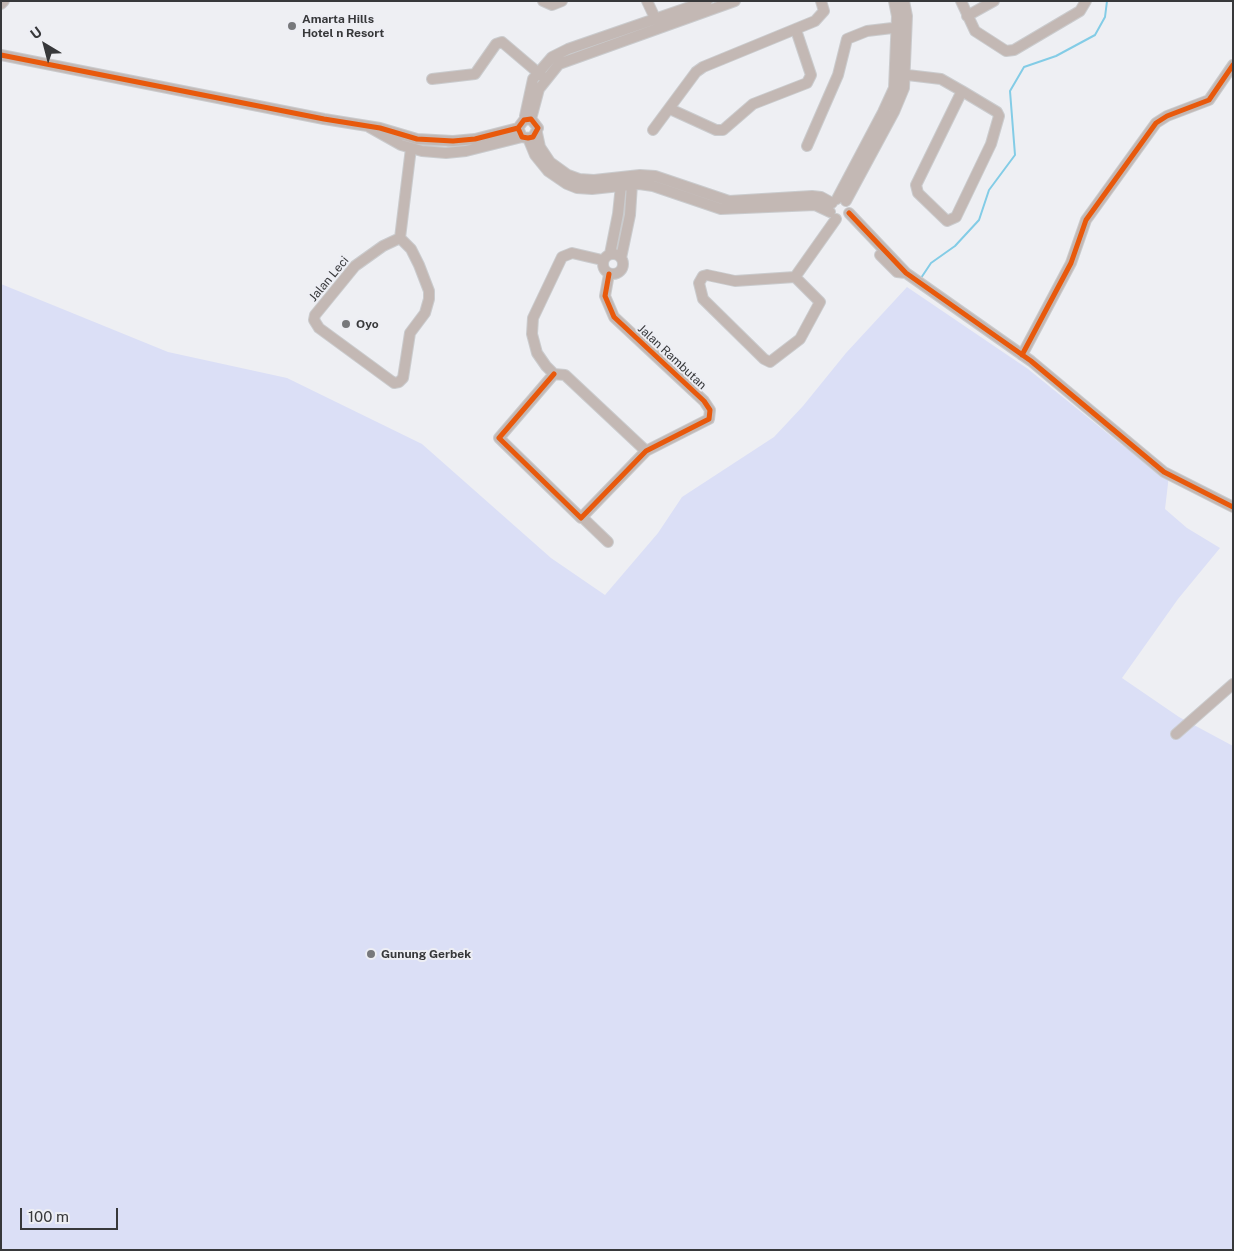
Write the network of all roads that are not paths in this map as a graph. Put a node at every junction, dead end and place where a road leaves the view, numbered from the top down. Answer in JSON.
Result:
{"nodes":[{"id":1,"x":543,"y":1,"type":"edge"},
{"id":2,"x":562,"y":1,"type":"edge"},
{"id":3,"x":647,"y":1,"type":"edge"},
{"id":4,"x":707,"y":1,"type":"edge"},
{"id":5,"x":735,"y":1,"type":"edge"},
{"id":6,"x":821,"y":1,"type":"edge"},
{"id":7,"x":894,"y":1,"type":"edge"},
{"id":8,"x":904,"y":1,"type":"edge"},
{"id":9,"x":961,"y":1,"type":"edge"},
{"id":10,"x":994,"y":1,"type":"edge"},
{"id":11,"x":1086,"y":1,"type":"edge"},
{"id":12,"x":968,"y":16,"type":"junction"},
{"id":13,"x":655,"y":18,"type":"junction"},
{"id":14,"x":902,"y":27,"type":"junction"},
{"id":15,"x":796,"y":30,"type":"junction"},
{"id":16,"x":617,"y":37,"type":"junction"},
{"id":17,"x":1,"y":55,"type":"edge"},
{"id":18,"x":1233,"y":65,"type":"edge"},
{"id":19,"x":901,"y":74,"type":"junction"},
{"id":20,"x":541,"y":76,"type":"junction"},
{"id":21,"x":432,"y":79,"type":"dead end"},
{"id":22,"x":962,"y":91,"type":"junction"},
{"id":23,"x":670,"y":109,"type":"junction"},
{"id":24,"x":527,"y":129,"type":"junction"},
{"id":25,"x":653,"y":130,"type":"dead end"},
{"id":26,"x":382,"y":132,"type":"junction"},
{"id":27,"x":476,"y":144,"type":"junction"},
{"id":28,"x":807,"y":146,"type":"dead end"},
{"id":29,"x":411,"y":148,"type":"junction"},
{"id":30,"x":585,"y":185,"type":"junction"},
{"id":31,"x":626,"y":185,"type":"junction"},
{"id":32,"x":839,"y":209,"type":"junction"},
{"id":33,"x":400,"y":238,"type":"junction"},
{"id":34,"x":606,"y":257,"type":"junction"},
{"id":35,"x":621,"y":258,"type":"junction"},
{"id":36,"x":609,"y":274,"type":"junction"},
{"id":37,"x":796,"y":277,"type":"junction"},
{"id":38,"x":1025,"y":357,"type":"junction"},
{"id":39,"x":554,"y":374,"type":"junction"},
{"id":40,"x":646,"y":451,"type":"junction"},
{"id":41,"x":1233,"y":507,"type":"edge"},
{"id":42,"x":583,"y":518,"type":"junction"},
{"id":43,"x":608,"y":542,"type":"dead end"},
{"id":44,"x":1233,"y":684,"type":"edge"},
{"id":45,"x":1176,"y":734,"type":"dead end"}],
"edges":[{"from":1,"to":2,"type":"street"},
{"from":3,"to":13,"type":"street"},
{"from":4,"to":13,"type":"street"},
{"from":5,"to":16,"type":"street"},
{"from":6,"to":15,"type":"street"},
{"from":7,"to":14,"type":"street"},
{"from":8,"to":14,"type":"street"},
{"from":9,"to":12,"type":"street"},
{"from":10,"to":12,"type":"street"},
{"from":11,"to":12,"type":"street"},
{"from":13,"to":16,"type":"street"},
{"from":14,"to":19,"type":"street"},
{"from":14,"to":28,"type":"street"},
{"from":15,"to":23,"type":"street"},
{"from":15,"to":23,"type":"street"},
{"from":16,"to":20,"type":"street"},
{"from":17,"to":26,"type":"street"},
{"from":18,"to":38,"type":"street"},
{"from":19,"to":22,"type":"street"},
{"from":19,"to":32,"type":"street"},
{"from":20,"to":21,"type":"street"},
{"from":20,"to":24,"type":"street"},
{"from":22,"to":22,"type":"street"},
{"from":23,"to":25,"type":"street"},
{"from":24,"to":27,"type":"street"},
{"from":24,"to":30,"type":"street"},
{"from":26,"to":27,"type":"street"},
{"from":26,"to":29,"type":"street"},
{"from":27,"to":29,"type":"street"},
{"from":29,"to":33,"type":"street"},
{"from":30,"to":31,"type":"street"},
{"from":30,"to":32,"type":"street"},
{"from":31,"to":32,"type":"street"},
{"from":31,"to":34,"type":"street"},
{"from":31,"to":35,"type":"street"},
{"from":32,"to":37,"type":"street"},
{"from":32,"to":38,"type":"street"},
{"from":33,"to":33,"type":"street","name":"Jalan Leci"},
{"from":34,"to":35,"type":"street"},
{"from":34,"to":36,"type":"street"},
{"from":34,"to":39,"type":"street"},
{"from":35,"to":36,"type":"street"},
{"from":36,"to":40,"type":"street","name":"Jalan Rambutan"},
{"from":37,"to":37,"type":"street"},
{"from":38,"to":41,"type":"street"},
{"from":39,"to":40,"type":"street"},
{"from":39,"to":42,"type":"street"},
{"from":40,"to":42,"type":"street"},
{"from":42,"to":43,"type":"street"},
{"from":44,"to":45,"type":"street"}]}
